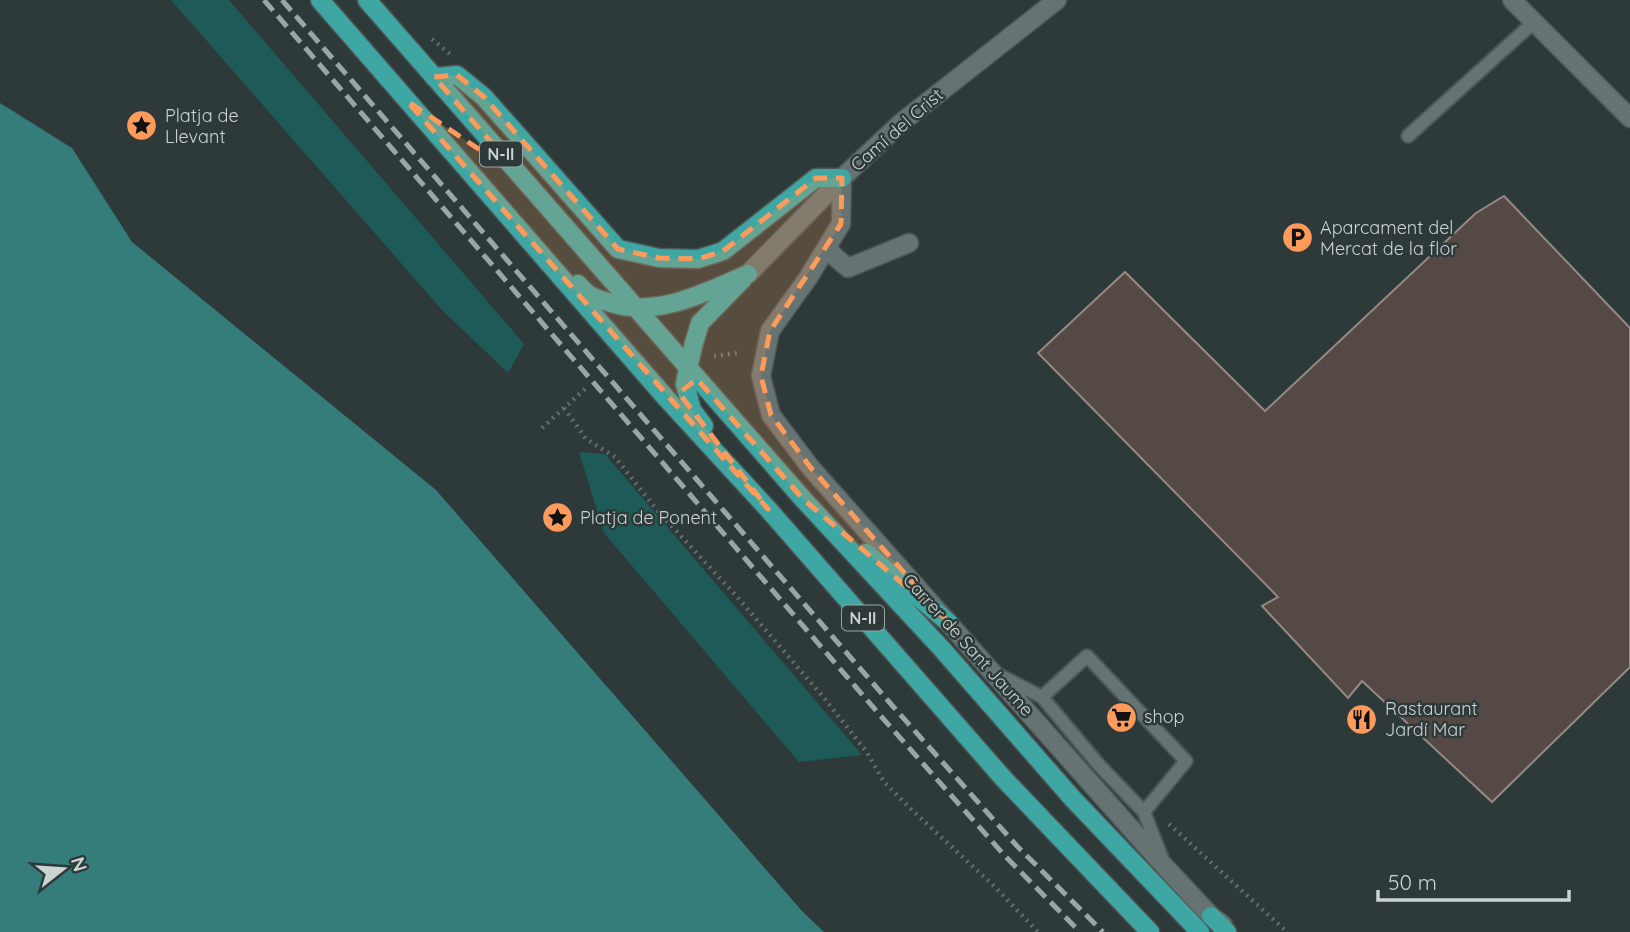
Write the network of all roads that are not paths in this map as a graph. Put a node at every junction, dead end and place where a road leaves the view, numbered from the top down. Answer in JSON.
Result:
{"nodes":[{"id":1,"x":320,"y":0,"type":"edge"},
{"id":2,"x":367,"y":0,"type":"edge"},
{"id":3,"x":1058,"y":0,"type":"edge"},
{"id":4,"x":1512,"y":0,"type":"edge"},
{"id":5,"x":1534,"y":22,"type":"junction"},
{"id":6,"x":434,"y":77,"type":"junction"},
{"id":7,"x":407,"y":101,"type":"junction"},
{"id":8,"x":1630,"y":118,"type":"edge"},
{"id":9,"x":1408,"y":136,"type":"dead end"},
{"id":10,"x":842,"y":178,"type":"junction"},
{"id":11,"x":909,"y":243,"type":"dead end"},
{"id":12,"x":826,"y":249,"type":"junction"},
{"id":13,"x":748,"y":274,"type":"junction"},
{"id":14,"x":635,"y":308,"type":"junction"},
{"id":15,"x":688,"y":368,"type":"junction"},
{"id":16,"x":803,"y":499,"type":"junction"},
{"id":17,"x":768,"y":509,"type":"junction"},
{"id":18,"x":949,"y":623,"type":"junction"},
{"id":19,"x":992,"y":672,"type":"junction"},
{"id":20,"x":1042,"y":697,"type":"junction"},
{"id":21,"x":1144,"y":812,"type":"junction"},
{"id":22,"x":1166,"y":868,"type":"junction"},
{"id":23,"x":1211,"y":916,"type":"joint"},
{"id":24,"x":1150,"y":932,"type":"edge"},
{"id":25,"x":1200,"y":932,"type":"edge"},
{"id":26,"x":1229,"y":932,"type":"edge"}],
"edges":[{"from":1,"to":7,"type":"main road","number":"N-II"},
{"from":2,"to":6,"type":"main road","number":"N-II"},
{"from":3,"to":10,"type":"street","name":"Camí del Crist"},
{"from":4,"to":5,"type":"street"},
{"from":5,"to":8,"type":"street"},
{"from":5,"to":9,"type":"lane"},
{"from":6,"to":10,"type":"main road","number":"N-II"},
{"from":6,"to":14,"type":"main road","number":"N-II"},
{"from":7,"to":14,"type":"main road","number":"N-II"},
{"from":7,"to":17,"type":"main road","number":"N-II"},
{"from":10,"to":12,"type":"street"},
{"from":10,"to":13,"type":"street","name":"Camí del Crist"},
{"from":11,"to":12,"type":"street"},
{"from":12,"to":18,"type":"street","name":"Carrer de Sant Jaume"},
{"from":13,"to":14,"type":"main road","number":"N-II"},
{"from":13,"to":15,"type":"main road","number":"N-II"},
{"from":14,"to":15,"type":"main road","number":"N-II"},
{"from":15,"to":16,"type":"main road","number":"N-II"},
{"from":15,"to":17,"type":"main road","number":"N-II"},
{"from":16,"to":18,"type":"main road","number":"N-II"},
{"from":16,"to":25,"type":"main road","number":"N-II"},
{"from":17,"to":24,"type":"main road","number":"N-II"},
{"from":18,"to":19,"type":"street","name":"Carrer de Sant Jaume"},
{"from":19,"to":20,"type":"lane"},
{"from":19,"to":22,"type":"street","name":"Carrer de Sant Jaume"},
{"from":20,"to":21,"type":"lane"},
{"from":20,"to":21,"type":"lane"},
{"from":21,"to":22,"type":"lane"},
{"from":22,"to":23,"type":"street","name":"Carrer de Sant Jaume"},
{"from":23,"to":26,"type":"main road"}]}
